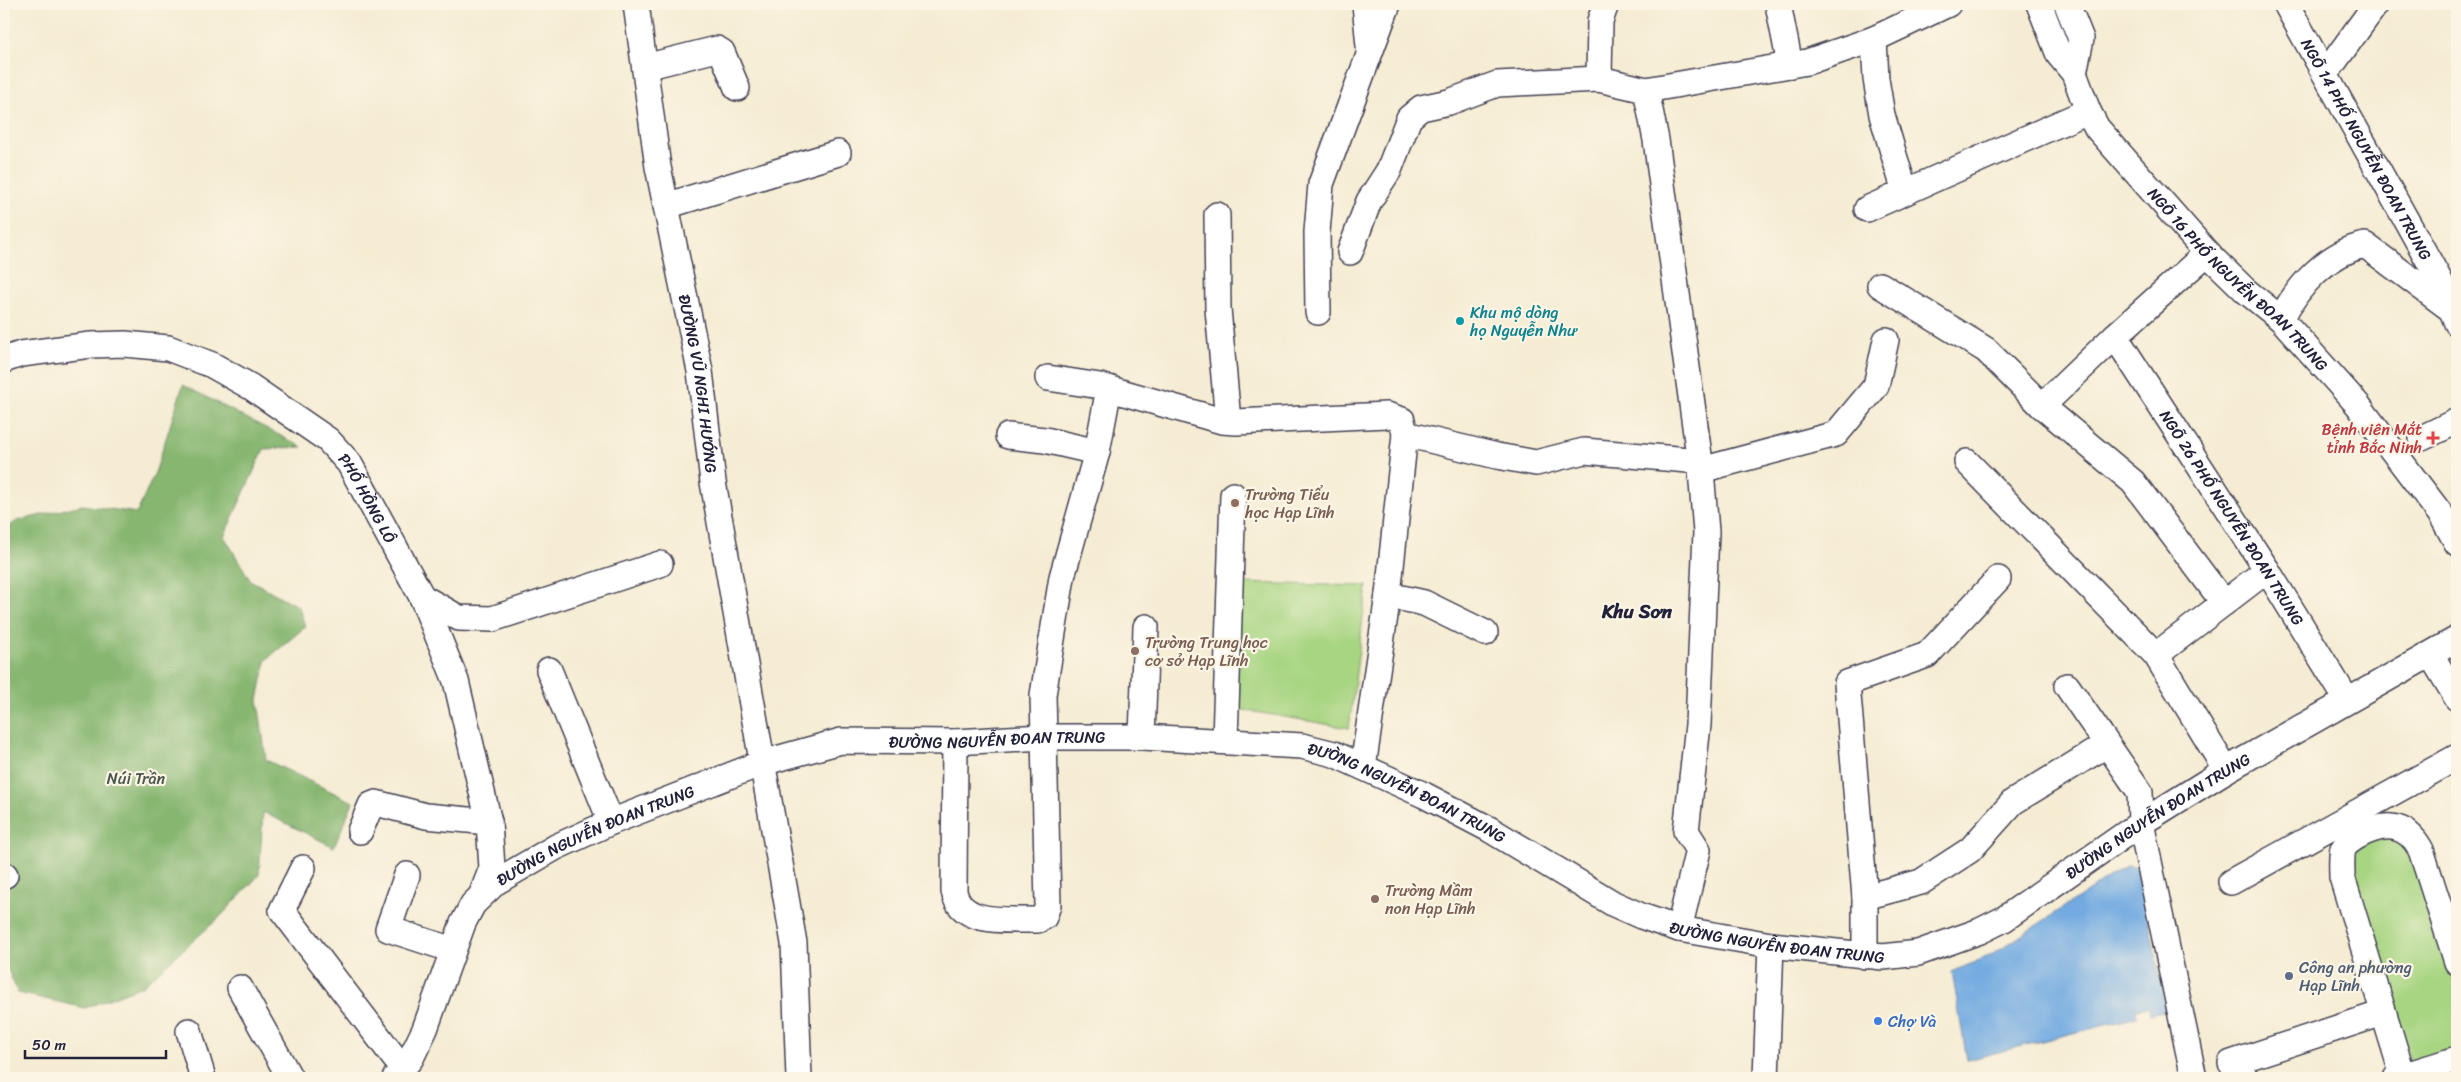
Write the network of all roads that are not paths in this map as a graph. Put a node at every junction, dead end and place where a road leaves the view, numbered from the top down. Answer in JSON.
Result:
{"nodes":[{"id":1,"x":636,"y":4,"type":"edge"},
{"id":2,"x":1366,"y":4,"type":"edge"},
{"id":3,"x":1388,"y":4,"type":"edge"},
{"id":4,"x":1606,"y":4,"type":"edge"},
{"id":5,"x":1778,"y":4,"type":"edge"},
{"id":6,"x":1948,"y":4,"type":"edge"},
{"id":7,"x":2039,"y":4,"type":"edge"},
{"id":8,"x":2067,"y":4,"type":"edge"},
{"id":9,"x":2286,"y":4,"type":"edge"},
{"id":10,"x":2376,"y":4,"type":"edge"},
{"id":11,"x":1874,"y":40,"type":"junction"},
{"id":12,"x":1370,"y":51,"type":"junction"},
{"id":13,"x":1790,"y":65,"type":"junction"},
{"id":14,"x":645,"y":67,"type":"junction"},
{"id":15,"x":2074,"y":73,"type":"junction"},
{"id":16,"x":2326,"y":73,"type":"junction"},
{"id":17,"x":1599,"y":79,"type":"junction"},
{"id":18,"x":737,"y":88,"type":"dead end"},
{"id":19,"x":1646,"y":90,"type":"junction"},
{"id":20,"x":2088,"y":111,"type":"junction"},
{"id":21,"x":838,"y":153,"type":"dead end"},
{"id":22,"x":1905,"y":192,"type":"junction"},
{"id":23,"x":666,"y":206,"type":"junction"},
{"id":24,"x":1866,"y":209,"type":"dead end"},
{"id":25,"x":1217,"y":215,"type":"dead end"},
{"id":26,"x":1350,"y":252,"type":"dead end"},
{"id":27,"x":2207,"y":253,"type":"junction"},
{"id":28,"x":2449,"y":278,"type":"edge"},
{"id":29,"x":1880,"y":285,"type":"dead end"},
{"id":30,"x":1318,"y":312,"type":"dead end"},
{"id":31,"x":2455,"y":317,"type":"edge"},
{"id":32,"x":2281,"y":319,"type":"junction"},
{"id":33,"x":2115,"y":336,"type":"junction"},
{"id":34,"x":1886,"y":340,"type":"dead end"},
{"id":35,"x":4,"y":360,"type":"edge"},
{"id":36,"x":1048,"y":378,"type":"dead end"},
{"id":37,"x":1109,"y":388,"type":"junction"},
{"id":38,"x":2042,"y":406,"type":"junction"},
{"id":39,"x":1228,"y":421,"type":"junction"},
{"id":40,"x":2457,"y":421,"type":"edge"},
{"id":41,"x":1405,"y":434,"type":"junction"},
{"id":42,"x":1008,"y":436,"type":"dead end"},
{"id":43,"x":2422,"y":438,"type":"dead end"},
{"id":44,"x":1097,"y":452,"type":"junction"},
{"id":45,"x":1967,"y":462,"type":"dead end"},
{"id":46,"x":1700,"y":465,"type":"junction"},
{"id":47,"x":1233,"y":495,"type":"dead end"},
{"id":48,"x":2457,"y":543,"type":"edge"},
{"id":49,"x":660,"y":564,"type":"dead end"},
{"id":50,"x":2267,"y":570,"type":"junction"},
{"id":51,"x":1998,"y":579,"type":"dead end"},
{"id":52,"x":1388,"y":595,"type":"junction"},
{"id":53,"x":422,"y":597,"type":"junction"},
{"id":54,"x":2224,"y":603,"type":"junction"},
{"id":55,"x":1146,"y":627,"type":"dead end"},
{"id":56,"x":1485,"y":633,"type":"dead end"},
{"id":57,"x":2457,"y":638,"type":"edge"},
{"id":58,"x":2156,"y":655,"type":"junction"},
{"id":59,"x":2431,"y":655,"type":"junction"},
{"id":60,"x":549,"y":670,"type":"dead end"},
{"id":61,"x":2067,"y":686,"type":"dead end"},
{"id":62,"x":2457,"y":698,"type":"edge"},
{"id":63,"x":2347,"y":700,"type":"junction"},
{"id":64,"x":1043,"y":737,"type":"junction"},
{"id":65,"x":1142,"y":737,"type":"junction"},
{"id":66,"x":1225,"y":740,"type":"junction"},
{"id":67,"x":955,"y":742,"type":"junction"},
{"id":68,"x":2106,"y":745,"type":"junction"},
{"id":69,"x":2457,"y":757,"type":"edge"},
{"id":70,"x":762,"y":763,"type":"junction"},
{"id":71,"x":1363,"y":767,"type":"junction"},
{"id":72,"x":2226,"y":770,"type":"junction"},
{"id":73,"x":489,"y":822,"type":"junction"},
{"id":74,"x":611,"y":822,"type":"junction"},
{"id":75,"x":2141,"y":823,"type":"junction"},
{"id":76,"x":360,"y":831,"type":"dead end"},
{"id":77,"x":304,"y":868,"type":"dead end"},
{"id":78,"x":407,"y":875,"type":"dead end"},
{"id":79,"x":2230,"y":882,"type":"dead end"},
{"id":80,"x":482,"y":894,"type":"junction"},
{"id":81,"x":1865,"y":897,"type":"junction"},
{"id":82,"x":1678,"y":930,"type":"junction"},
{"id":83,"x":1772,"y":945,"type":"junction"},
{"id":84,"x":454,"y":950,"type":"junction"},
{"id":85,"x":1865,"y":956,"type":"junction"},
{"id":86,"x":2457,"y":962,"type":"edge"},
{"id":87,"x":240,"y":988,"type":"dead end"},
{"id":88,"x":2383,"y":1013,"type":"junction"},
{"id":89,"x":189,"y":1031,"type":"dead end"},
{"id":90,"x":2457,"y":1059,"type":"edge"},
{"id":91,"x":2240,"y":1073,"type":"edge"},
{"id":92,"x":399,"y":1074,"type":"edge"},
{"id":93,"x":2399,"y":1077,"type":"edge"},
{"id":94,"x":203,"y":1078,"type":"edge"},
{"id":95,"x":290,"y":1078,"type":"edge"},
{"id":96,"x":799,"y":1078,"type":"edge"},
{"id":97,"x":1766,"y":1078,"type":"edge"},
{"id":98,"x":2194,"y":1078,"type":"edge"}],
"edges":[{"from":1,"to":14,"type":"street","name":"ĐƯỜNG VŨ NGHI HƯỚNG"},
{"from":2,"to":12,"type":"street"},
{"from":3,"to":12,"type":"street"},
{"from":4,"to":17,"type":"street"},
{"from":5,"to":13,"type":"street"},
{"from":6,"to":11,"type":"street"},
{"from":7,"to":15,"type":"street","name":"NGÕ 16 PHỐ NGUYỄN ĐOAN TRUNG"},
{"from":8,"to":15,"type":"street"},
{"from":9,"to":16,"type":"street","name":"NGÕ 14 PHỐ NGUYỄN ĐOAN TRUNG"},
{"from":10,"to":16,"type":"street"},
{"from":11,"to":13,"type":"street"},
{"from":11,"to":22,"type":"street"},
{"from":12,"to":30,"type":"street"},
{"from":13,"to":19,"type":"street"},
{"from":14,"to":18,"type":"street"},
{"from":14,"to":23,"type":"street","name":"ĐƯỜNG VŨ NGHI HƯỚNG"},
{"from":15,"to":20,"type":"street","name":"NGÕ 16 PHỐ NGUYỄN ĐOAN TRUNG"},
{"from":16,"to":28,"type":"street","name":"NGÕ 14 PHỐ NGUYỄN ĐOAN TRUNG"},
{"from":17,"to":19,"type":"street"},
{"from":17,"to":26,"type":"street"},
{"from":19,"to":46,"type":"street"},
{"from":20,"to":22,"type":"street"},
{"from":20,"to":27,"type":"street","name":"NGÕ 16 PHỐ NGUYỄN ĐOAN TRUNG"},
{"from":21,"to":23,"type":"street"},
{"from":22,"to":24,"type":"street"},
{"from":23,"to":70,"type":"street","name":"ĐƯỜNG VŨ NGHI HƯỚNG"},
{"from":25,"to":39,"type":"street"},
{"from":27,"to":32,"type":"street","name":"NGÕ 16 PHỐ NGUYỄN ĐOAN TRUNG"},
{"from":27,"to":33,"type":"street"},
{"from":28,"to":31,"type":"street","name":"NGÕ 14 PHỐ NGUYỄN ĐOAN TRUNG"},
{"from":29,"to":38,"type":"street"},
{"from":31,"to":32,"type":"street"},
{"from":32,"to":48,"type":"street","name":"NGÕ 16 PHỐ NGUYỄN ĐOAN TRUNG"},
{"from":33,"to":38,"type":"street"},
{"from":33,"to":50,"type":"street","name":"NGÕ 26 PHỐ NGUYỄN ĐOAN TRUNG"},
{"from":34,"to":46,"type":"street"},
{"from":35,"to":53,"type":"street","name":"PHỐ HỒNG LÔ"},
{"from":36,"to":37,"type":"street"},
{"from":37,"to":39,"type":"street"},
{"from":37,"to":44,"type":"street"},
{"from":38,"to":54,"type":"street"},
{"from":39,"to":41,"type":"street"},
{"from":40,"to":43,"type":"street"},
{"from":41,"to":46,"type":"street"},
{"from":41,"to":52,"type":"street"},
{"from":42,"to":44,"type":"street"},
{"from":44,"to":64,"type":"street"},
{"from":45,"to":58,"type":"street"},
{"from":46,"to":82,"type":"street"},
{"from":47,"to":66,"type":"street"},
{"from":49,"to":53,"type":"street"},
{"from":50,"to":54,"type":"street"},
{"from":50,"to":63,"type":"street","name":"NGÕ 26 PHỐ NGUYỄN ĐOAN TRUNG"},
{"from":51,"to":81,"type":"street"},
{"from":52,"to":56,"type":"street"},
{"from":52,"to":71,"type":"street"},
{"from":53,"to":73,"type":"street","name":"PHỐ HỒNG LÔ"},
{"from":54,"to":58,"type":"street"},
{"from":55,"to":65,"type":"street"},
{"from":57,"to":59,"type":"street","name":"ĐƯỜNG NGUYỄN ĐOAN TRUNG"},
{"from":58,"to":72,"type":"street"},
{"from":59,"to":62,"type":"street"},
{"from":59,"to":63,"type":"street","name":"ĐƯỜNG NGUYỄN ĐOAN TRUNG"},
{"from":60,"to":74,"type":"street"},
{"from":61,"to":68,"type":"street"},
{"from":63,"to":72,"type":"street","name":"ĐƯỜNG NGUYỄN ĐOAN TRUNG"},
{"from":64,"to":65,"type":"street","name":"ĐƯỜNG NGUYỄN ĐOAN TRUNG"},
{"from":64,"to":67,"type":"street","name":"ĐƯỜNG NGUYỄN ĐOAN TRUNG"},
{"from":64,"to":67,"type":"street"},
{"from":65,"to":66,"type":"street","name":"ĐƯỜNG NGUYỄN ĐOAN TRUNG"},
{"from":66,"to":71,"type":"street","name":"ĐƯỜNG NGUYỄN ĐOAN TRUNG"},
{"from":67,"to":70,"type":"street","name":"ĐƯỜNG NGUYỄN ĐOAN TRUNG"},
{"from":68,"to":75,"type":"street"},
{"from":68,"to":81,"type":"street"},
{"from":69,"to":79,"type":"street"},
{"from":70,"to":74,"type":"street","name":"ĐƯỜNG NGUYỄN ĐOAN TRUNG"},
{"from":70,"to":96,"type":"street","name":"ĐƯỜNG VŨ NGHI HƯỚNG"},
{"from":71,"to":82,"type":"street","name":"ĐƯỜNG NGUYỄN ĐOAN TRUNG"},
{"from":72,"to":75,"type":"street","name":"ĐƯỜNG NGUYỄN ĐOAN TRUNG"},
{"from":73,"to":76,"type":"street"},
{"from":73,"to":80,"type":"street","name":"PHỐ HỒNG LÔ"},
{"from":74,"to":80,"type":"street","name":"ĐƯỜNG NGUYỄN ĐOAN TRUNG"},
{"from":75,"to":85,"type":"street","name":"ĐƯỜNG NGUYỄN ĐOAN TRUNG"},
{"from":75,"to":98,"type":"street"},
{"from":77,"to":92,"type":"street"},
{"from":78,"to":84,"type":"street"},
{"from":80,"to":84,"type":"street","name":"ĐƯỜNG NGUYỄN ĐOAN TRUNG"},
{"from":81,"to":85,"type":"street"},
{"from":82,"to":83,"type":"street","name":"ĐƯỜNG NGUYỄN ĐOAN TRUNG"},
{"from":83,"to":85,"type":"street","name":"ĐƯỜNG NGUYỄN ĐOAN TRUNG"},
{"from":83,"to":97,"type":"street"},
{"from":84,"to":92,"type":"street","name":"ĐƯỜNG NGUYỄN ĐOAN TRUNG"},
{"from":86,"to":88,"type":"street"},
{"from":87,"to":95,"type":"street"},
{"from":88,"to":91,"type":"street"},
{"from":88,"to":93,"type":"street"},
{"from":89,"to":94,"type":"street"},
{"from":90,"to":93,"type":"street"}]}
